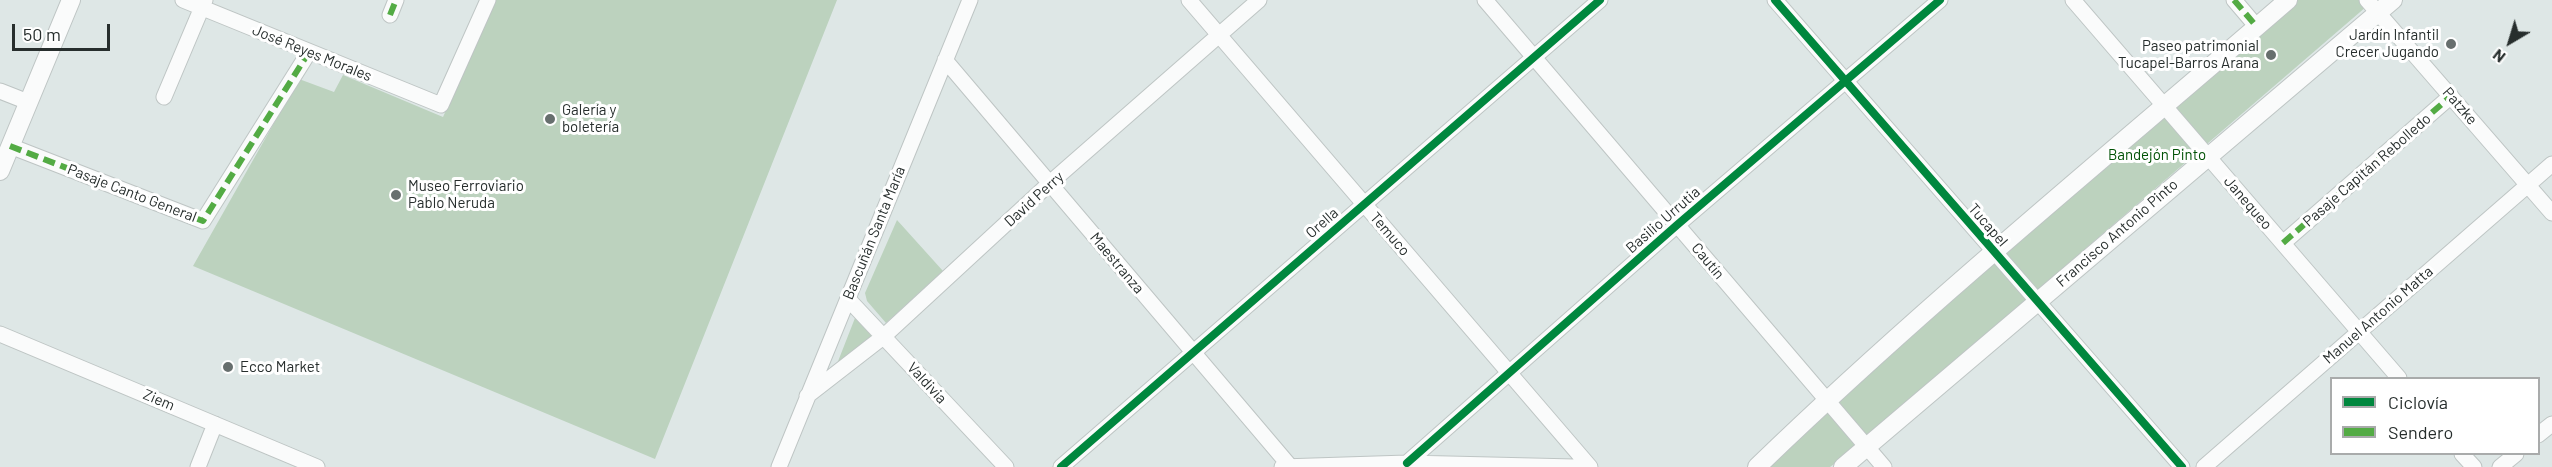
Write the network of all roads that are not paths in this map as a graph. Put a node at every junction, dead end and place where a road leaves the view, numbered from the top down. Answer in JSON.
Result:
{"nodes":[{"id":1,"x":70,"y":0,"type":"edge"},
{"id":2,"x":183,"y":0,"type":"edge"},
{"id":3,"x":396,"y":0,"type":"edge"},
{"id":4,"x":488,"y":0,"type":"edge"},
{"id":5,"x":970,"y":0,"type":"edge"},
{"id":6,"x":1189,"y":0,"type":"edge"},
{"id":7,"x":1258,"y":0,"type":"edge"},
{"id":8,"x":1485,"y":0,"type":"edge"},
{"id":9,"x":1600,"y":0,"type":"edge"},
{"id":10,"x":1775,"y":0,"type":"edge"},
{"id":11,"x":1940,"y":0,"type":"edge"},
{"id":12,"x":2073,"y":0,"type":"edge"},
{"id":13,"x":2234,"y":0,"type":"edge"},
{"id":14,"x":2288,"y":0,"type":"edge"},
{"id":15,"x":2393,"y":0,"type":"edge"},
{"id":16,"x":203,"y":4,"type":"edge"},
{"id":17,"x":2373,"y":6,"type":"edge"},
{"id":18,"x":390,"y":15,"type":"dead end"},
{"id":19,"x":2257,"y":27,"type":"junction"},
{"id":20,"x":1219,"y":35,"type":"junction"},
{"id":21,"x":309,"y":52,"type":"junction"},
{"id":22,"x":1534,"y":57,"type":"junction"},
{"id":23,"x":945,"y":60,"type":"junction"},
{"id":24,"x":1845,"y":81,"type":"junction"},
{"id":25,"x":0,"y":91,"type":"edge"},
{"id":26,"x":2451,"y":96,"type":"junction"},
{"id":27,"x":164,"y":97,"type":"dead end"},
{"id":28,"x":28,"y":102,"type":"junction"},
{"id":29,"x":2165,"y":106,"type":"junction"},
{"id":30,"x":10,"y":146,"type":"junction"},
{"id":31,"x":2208,"y":156,"type":"junction"},
{"id":32,"x":2552,"y":164,"type":"edge"},
{"id":33,"x":0,"y":171,"type":"edge"},
{"id":34,"x":1050,"y":183,"type":"junction"},
{"id":35,"x":2528,"y":185,"type":"junction"},
{"id":36,"x":1365,"y":204,"type":"junction"},
{"id":37,"x":2552,"y":213,"type":"edge"},
{"id":38,"x":1677,"y":225,"type":"junction"},
{"id":39,"x":2283,"y":243,"type":"junction"},
{"id":40,"x":1994,"y":252,"type":"junction"},
{"id":41,"x":848,"y":299,"type":"junction"},
{"id":42,"x":2037,"y":302,"type":"junction"},
{"id":43,"x":2360,"y":332,"type":"junction"},
{"id":44,"x":0,"y":334,"type":"edge"},
{"id":45,"x":883,"y":337,"type":"junction"},
{"id":46,"x":1194,"y":352,"type":"junction"},
{"id":47,"x":1510,"y":374,"type":"junction"},
{"id":48,"x":2398,"y":377,"type":"edge"},
{"id":49,"x":807,"y":396,"type":"junction"},
{"id":50,"x":1827,"y":400,"type":"junction"},
{"id":51,"x":215,"y":424,"type":"junction"},
{"id":52,"x":2552,"y":424,"type":"edge"},
{"id":53,"x":2540,"y":433,"type":"edge"},
{"id":54,"x":1867,"y":447,"type":"junction"},
{"id":55,"x":2464,"y":455,"type":"edge"},
{"id":56,"x":2514,"y":455,"type":"edge"},
{"id":57,"x":1407,"y":463,"type":"junction"},
{"id":58,"x":1285,"y":466,"type":"edge"},
{"id":59,"x":198,"y":467,"type":"edge"},
{"id":60,"x":317,"y":467,"type":"edge"},
{"id":61,"x":779,"y":467,"type":"edge"},
{"id":62,"x":1006,"y":467,"type":"edge"},
{"id":63,"x":1061,"y":467,"type":"edge"},
{"id":64,"x":1574,"y":467,"type":"edge"},
{"id":65,"x":1590,"y":467,"type":"edge"},
{"id":66,"x":1757,"y":467,"type":"edge"},
{"id":67,"x":1843,"y":467,"type":"edge"},
{"id":68,"x":1884,"y":467,"type":"edge"},
{"id":69,"x":2182,"y":467,"type":"edge"},
{"id":70,"x":2204,"y":467,"type":"edge"},
{"id":71,"x":2474,"y":467,"type":"edge"},
{"id":72,"x":2500,"y":467,"type":"edge"}],
"edges":[{"from":1,"to":28,"type":"main road"},
{"from":2,"to":16,"type":"street","name":"José Reyes Morales"},
{"from":3,"to":18,"type":"street"},
{"from":4,"to":21,"type":"street","name":"José Reyes Morales"},
{"from":5,"to":23,"type":"street","name":"Bascuñán Santa María"},
{"from":6,"to":20,"type":"street","name":"Temuco"},
{"from":7,"to":20,"type":"street","name":"David Perry"},
{"from":8,"to":22,"type":"street","name":"Cautín"},
{"from":9,"to":22,"type":"street","name":"Orella"},
{"from":10,"to":24,"type":"street","name":"Tucapel"},
{"from":11,"to":24,"type":"street","name":"Basilio Urrutia"},
{"from":12,"to":29,"type":"street","name":"Janequeo"},
{"from":13,"to":19,"type":"street"},
{"from":14,"to":19,"type":"main road"},
{"from":15,"to":17,"type":"main road","name":"Francisco Antonio Pinto"},
{"from":16,"to":21,"type":"street","name":"José Reyes Morales"},
{"from":16,"to":27,"type":"street"},
{"from":17,"to":26,"type":"street","name":"Patzke"},
{"from":17,"to":31,"type":"main road","name":"Francisco Antonio Pinto"},
{"from":19,"to":29,"type":"main road"},
{"from":20,"to":34,"type":"street","name":"David Perry"},
{"from":20,"to":36,"type":"street","name":"Temuco"},
{"from":21,"to":30,"type":"street","name":"Pasaje Canto General"},
{"from":22,"to":36,"type":"street","name":"Orella"},
{"from":22,"to":38,"type":"street","name":"Cautín"},
{"from":23,"to":34,"type":"street","name":"Maestranza"},
{"from":23,"to":41,"type":"street","name":"Bascuñán Santa María"},
{"from":24,"to":38,"type":"street","name":"Basilio Urrutia"},
{"from":24,"to":40,"type":"street","name":"Tucapel"},
{"from":25,"to":28,"type":"street"},
{"from":26,"to":35,"type":"street","name":"Patzke"},
{"from":26,"to":39,"type":"street","name":"Pasaje Capitán Rebolledo"},
{"from":28,"to":30,"type":"main road"},
{"from":29,"to":31,"type":"street","name":"Janequeo"},
{"from":29,"to":40,"type":"main road"},
{"from":30,"to":33,"type":"main road"},
{"from":31,"to":39,"type":"street","name":"Janequeo"},
{"from":31,"to":42,"type":"main road","name":"Francisco Antonio Pinto"},
{"from":32,"to":35,"type":"street","name":"Manuel Antonio Matta"},
{"from":34,"to":45,"type":"street","name":"David Perry"},
{"from":34,"to":46,"type":"street","name":"Maestranza"},
{"from":35,"to":37,"type":"street","name":"Patzke"},
{"from":35,"to":43,"type":"street","name":"Manuel Antonio Matta"},
{"from":36,"to":46,"type":"street","name":"Orella"},
{"from":36,"to":47,"type":"street","name":"Temuco"},
{"from":38,"to":47,"type":"street","name":"Basilio Urrutia"},
{"from":38,"to":50,"type":"street","name":"Cautín"},
{"from":39,"to":43,"type":"street","name":"Janequeo"},
{"from":40,"to":42,"type":"street","name":"Tucapel"},
{"from":40,"to":50,"type":"main road"},
{"from":41,"to":45,"type":"street","name":"Valdivia"},
{"from":41,"to":49,"type":"street","name":"Bascuñán Santa María"},
{"from":42,"to":54,"type":"main road","name":"Francisco Antonio Pinto"},
{"from":42,"to":69,"type":"street","name":"Tucapel"},
{"from":43,"to":48,"type":"street","name":"Janequeo"},
{"from":43,"to":70,"type":"street","name":"Manuel Antonio Matta"},
{"from":44,"to":51,"type":"street","name":"Ziem"},
{"from":45,"to":49,"type":"street","name":"David Perry"},
{"from":45,"to":62,"type":"street","name":"Valdivia"},
{"from":46,"to":58,"type":"street","name":"Maestranza"},
{"from":46,"to":63,"type":"street","name":"Orella"},
{"from":47,"to":57,"type":"street","name":"Basilio Urrutia"},
{"from":47,"to":65,"type":"street","name":"Temuco"},
{"from":49,"to":61,"type":"street","name":"Bascuñán Santa María"},
{"from":50,"to":54,"type":"street","name":"Cautín"},
{"from":50,"to":66,"type":"main road"},
{"from":51,"to":59,"type":"street"},
{"from":51,"to":60,"type":"street","name":"Ziem"},
{"from":52,"to":53,"type":"street"},
{"from":54,"to":67,"type":"main road","name":"Francisco Antonio Pinto"},
{"from":54,"to":68,"type":"street","name":"Cautín"},
{"from":55,"to":71,"type":"street"},
{"from":56,"to":72,"type":"street"},
{"from":57,"to":58,"type":"street"},
{"from":57,"to":64,"type":"street"}]}
